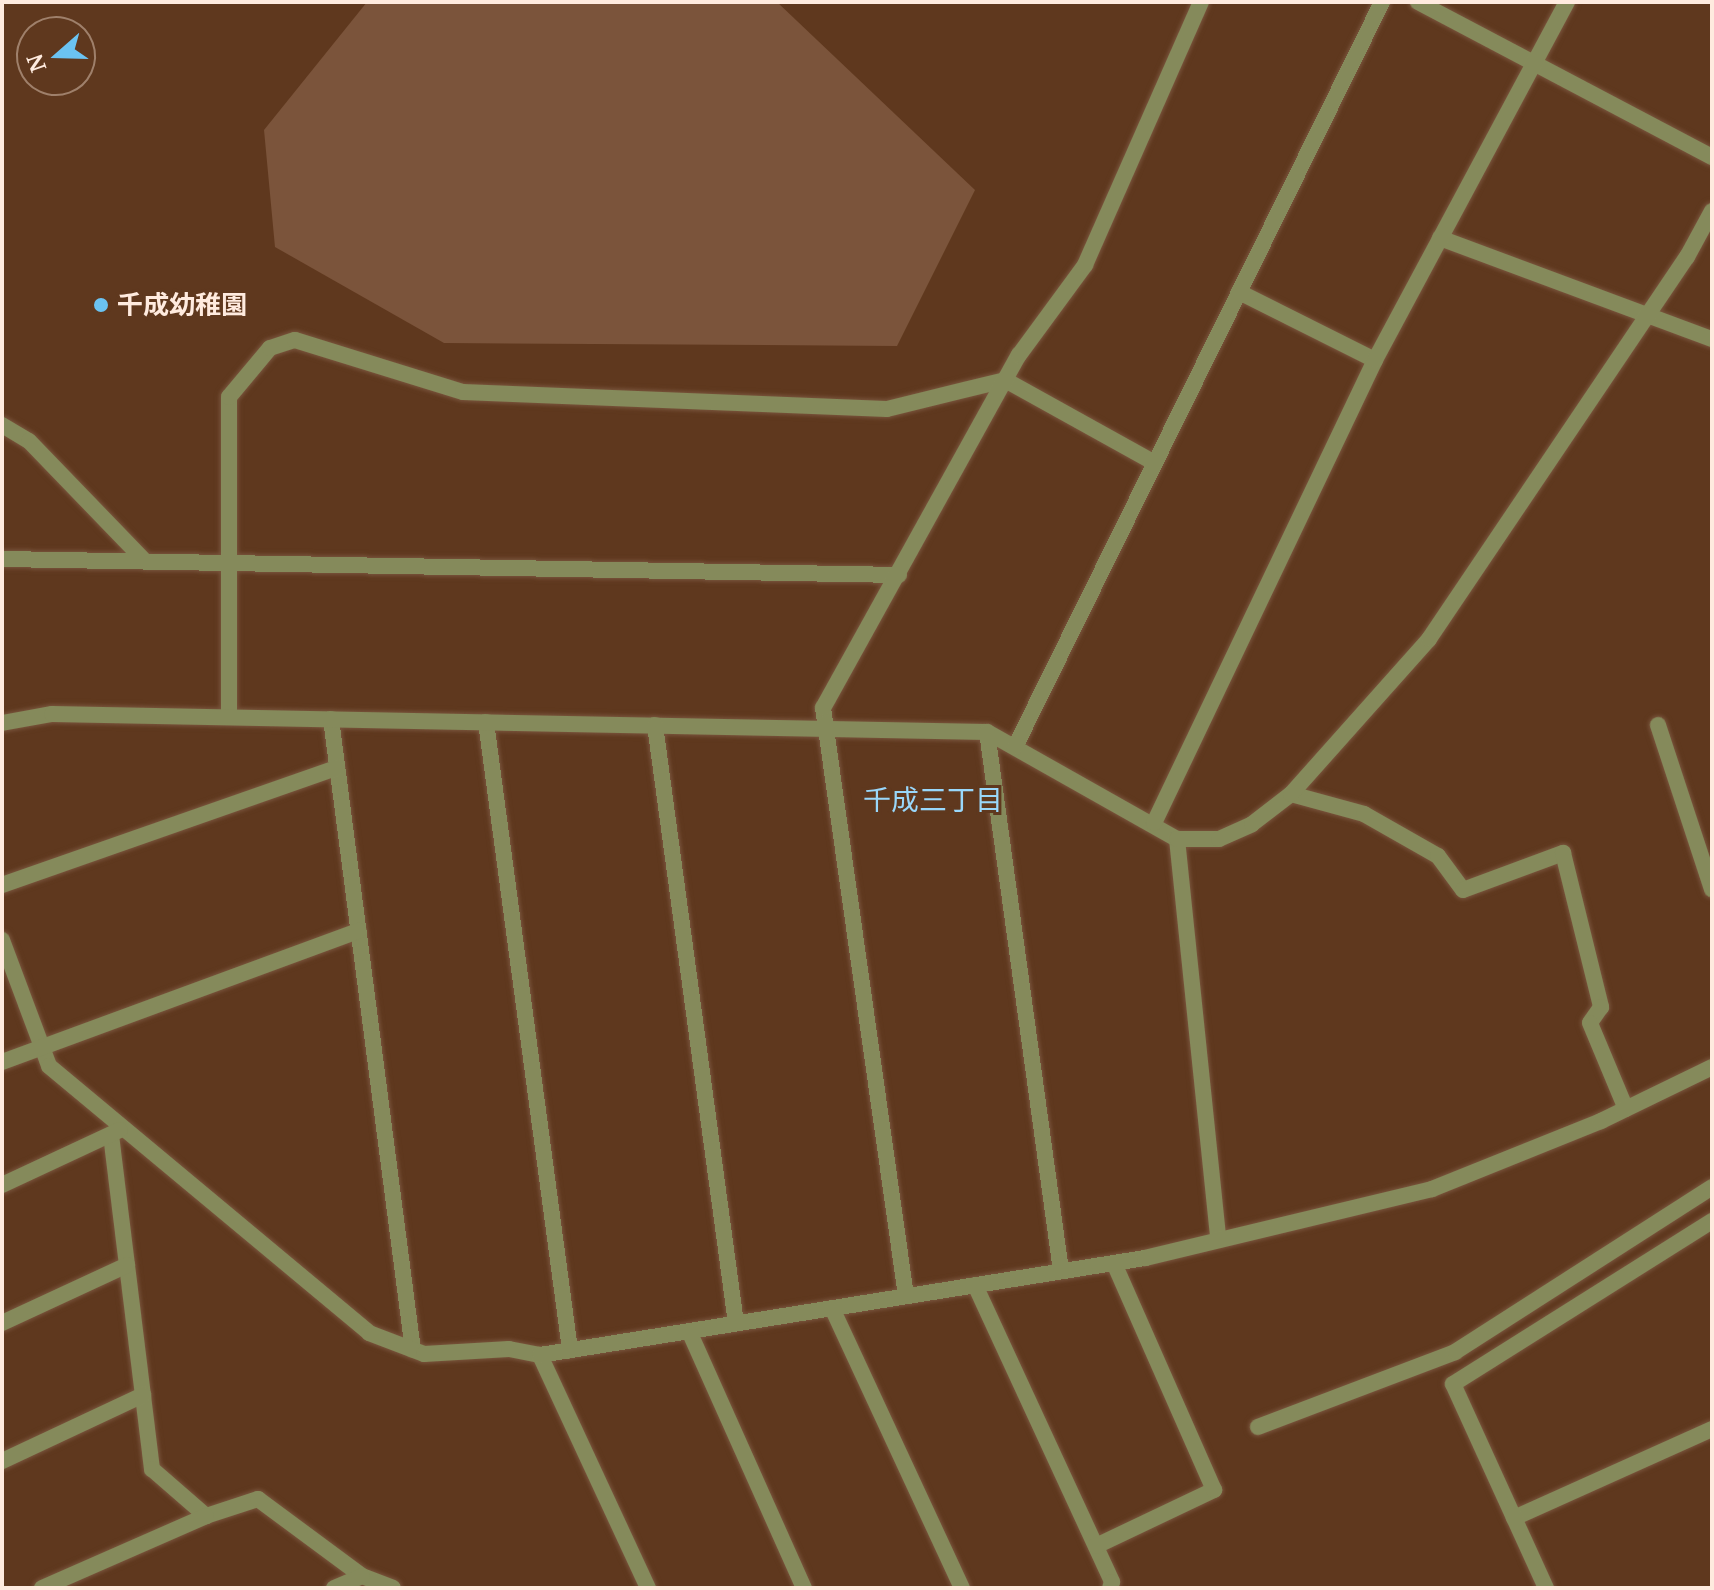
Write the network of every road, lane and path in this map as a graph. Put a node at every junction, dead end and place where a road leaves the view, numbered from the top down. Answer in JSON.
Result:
{"nodes":[{"id":1,"x":1201,"y":2,"type":"edge"},
{"id":2,"x":1382,"y":2,"type":"edge"},
{"id":3,"x":1418,"y":2,"type":"edge"},
{"id":4,"x":1567,"y":2,"type":"edge"},
{"id":5,"x":1534,"y":63,"type":"junction"},
{"id":6,"x":1712,"y":157,"type":"edge"},
{"id":7,"x":1712,"y":211,"type":"edge"},
{"id":8,"x":1440,"y":238,"type":"junction"},
{"id":9,"x":1239,"y":292,"type":"junction"},
{"id":10,"x":1648,"y":315,"type":"junction"},
{"id":11,"x":1712,"y":339,"type":"edge"},
{"id":12,"x":1375,"y":360,"type":"junction"},
{"id":13,"x":1005,"y":380,"type":"junction"},
{"id":14,"x":2,"y":425,"type":"edge"},
{"id":15,"x":1155,"y":463,"type":"junction"},
{"id":16,"x":2,"y":559,"type":"edge"},
{"id":17,"x":144,"y":560,"type":"junction"},
{"id":18,"x":229,"y":562,"type":"junction"},
{"id":19,"x":899,"y":575,"type":"junction"},
{"id":20,"x":229,"y":717,"type":"junction"},
{"id":21,"x":331,"y":719,"type":"junction"},
{"id":22,"x":486,"y":722,"type":"junction"},
{"id":23,"x":2,"y":723,"type":"edge"},
{"id":24,"x":655,"y":725,"type":"junction"},
{"id":25,"x":1658,"y":725,"type":"dead end"},
{"id":26,"x":826,"y":728,"type":"junction"},
{"id":27,"x":987,"y":732,"type":"junction"},
{"id":28,"x":1015,"y":747,"type":"junction"},
{"id":29,"x":337,"y":768,"type":"junction"},
{"id":30,"x":1291,"y":794,"type":"junction"},
{"id":31,"x":1154,"y":823,"type":"junction"},
{"id":32,"x":1177,"y":839,"type":"junction"},
{"id":33,"x":2,"y":885,"type":"edge"},
{"id":34,"x":1712,"y":889,"type":"edge"},
{"id":35,"x":359,"y":931,"type":"junction"},
{"id":36,"x":2,"y":940,"type":"edge"},
{"id":37,"x":43,"y":1049,"type":"junction"},
{"id":38,"x":2,"y":1062,"type":"edge"},
{"id":39,"x":1712,"y":1067,"type":"edge"},
{"id":40,"x":1626,"y":1109,"type":"junction"},
{"id":41,"x":118,"y":1132,"type":"junction"},
{"id":42,"x":2,"y":1185,"type":"edge"},
{"id":43,"x":1712,"y":1187,"type":"edge"},
{"id":44,"x":1712,"y":1221,"type":"edge"},
{"id":45,"x":1218,"y":1239,"type":"junction"},
{"id":46,"x":1114,"y":1263,"type":"junction"},
{"id":47,"x":127,"y":1265,"type":"junction"},
{"id":48,"x":1061,"y":1271,"type":"junction"},
{"id":49,"x":975,"y":1285,"type":"junction"},
{"id":50,"x":906,"y":1296,"type":"junction"},
{"id":51,"x":832,"y":1308,"type":"junction"},
{"id":52,"x":2,"y":1323,"type":"edge"},
{"id":53,"x":736,"y":1323,"type":"junction"},
{"id":54,"x":689,"y":1331,"type":"junction"},
{"id":55,"x":413,"y":1350,"type":"junction"},
{"id":56,"x":570,"y":1350,"type":"junction"},
{"id":57,"x":540,"y":1355,"type":"junction"},
{"id":58,"x":143,"y":1395,"type":"junction"},
{"id":59,"x":1258,"y":1427,"type":"dead end"},
{"id":60,"x":1712,"y":1429,"type":"edge"},
{"id":61,"x":2,"y":1461,"type":"edge"},
{"id":62,"x":206,"y":1516,"type":"junction"},
{"id":63,"x":1514,"y":1518,"type":"junction"},
{"id":64,"x":1096,"y":1546,"type":"junction"},
{"id":65,"x":362,"y":1576,"type":"junction"},
{"id":66,"x":42,"y":1588,"type":"edge"},
{"id":67,"x":334,"y":1588,"type":"edge"},
{"id":68,"x":393,"y":1588,"type":"edge"},
{"id":69,"x":648,"y":1588,"type":"edge"},
{"id":70,"x":804,"y":1588,"type":"edge"},
{"id":71,"x":962,"y":1588,"type":"edge"},
{"id":72,"x":1110,"y":1588,"type":"edge"},
{"id":73,"x":1546,"y":1588,"type":"edge"}],
"edges":[{"from":1,"to":13,"type":"street"},
{"from":2,"to":9,"type":"street"},
{"from":3,"to":5,"type":"street"},
{"from":4,"to":5,"type":"street"},
{"from":5,"to":6,"type":"street"},
{"from":5,"to":8,"type":"street"},
{"from":7,"to":10,"type":"street"},
{"from":8,"to":10,"type":"street"},
{"from":8,"to":12,"type":"street"},
{"from":9,"to":12,"type":"street"},
{"from":9,"to":15,"type":"street"},
{"from":10,"to":11,"type":"street"},
{"from":10,"to":30,"type":"street"},
{"from":12,"to":31,"type":"street"},
{"from":13,"to":15,"type":"street"},
{"from":13,"to":18,"type":"street"},
{"from":13,"to":19,"type":"street"},
{"from":14,"to":17,"type":"street"},
{"from":15,"to":28,"type":"street"},
{"from":16,"to":17,"type":"street"},
{"from":17,"to":18,"type":"street"},
{"from":18,"to":19,"type":"street"},
{"from":18,"to":20,"type":"street"},
{"from":19,"to":26,"type":"street"},
{"from":20,"to":21,"type":"street"},
{"from":20,"to":23,"type":"street"},
{"from":21,"to":22,"type":"street"},
{"from":21,"to":29,"type":"street"},
{"from":22,"to":24,"type":"street"},
{"from":22,"to":56,"type":"street"},
{"from":24,"to":26,"type":"street"},
{"from":24,"to":53,"type":"street"},
{"from":25,"to":34,"type":"street"},
{"from":26,"to":27,"type":"street"},
{"from":26,"to":50,"type":"street"},
{"from":27,"to":28,"type":"street"},
{"from":27,"to":48,"type":"street"},
{"from":28,"to":31,"type":"street"},
{"from":29,"to":33,"type":"street"},
{"from":29,"to":35,"type":"street"},
{"from":30,"to":32,"type":"street"},
{"from":30,"to":40,"type":"street"},
{"from":31,"to":32,"type":"street"},
{"from":32,"to":45,"type":"street"},
{"from":35,"to":37,"type":"street"},
{"from":35,"to":55,"type":"street"},
{"from":36,"to":37,"type":"street"},
{"from":37,"to":38,"type":"street"},
{"from":37,"to":41,"type":"street"},
{"from":39,"to":40,"type":"street"},
{"from":40,"to":45,"type":"street"},
{"from":41,"to":42,"type":"street"},
{"from":41,"to":47,"type":"street"},
{"from":41,"to":55,"type":"street"},
{"from":43,"to":59,"type":"street"},
{"from":44,"to":63,"type":"street"},
{"from":45,"to":46,"type":"street"},
{"from":46,"to":48,"type":"street"},
{"from":46,"to":64,"type":"street"},
{"from":47,"to":52,"type":"street"},
{"from":47,"to":58,"type":"street"},
{"from":48,"to":49,"type":"street"},
{"from":49,"to":50,"type":"street"},
{"from":49,"to":64,"type":"street"},
{"from":50,"to":51,"type":"street"},
{"from":51,"to":53,"type":"street"},
{"from":51,"to":71,"type":"street"},
{"from":53,"to":54,"type":"street"},
{"from":54,"to":56,"type":"street"},
{"from":54,"to":70,"type":"street"},
{"from":55,"to":57,"type":"street"},
{"from":56,"to":57,"type":"street"},
{"from":57,"to":69,"type":"street"},
{"from":58,"to":61,"type":"street"},
{"from":58,"to":62,"type":"street"},
{"from":60,"to":63,"type":"street"},
{"from":62,"to":65,"type":"street"},
{"from":62,"to":66,"type":"street"},
{"from":63,"to":73,"type":"street"},
{"from":64,"to":72,"type":"street"},
{"from":65,"to":67,"type":"street"},
{"from":65,"to":68,"type":"street"}]}
